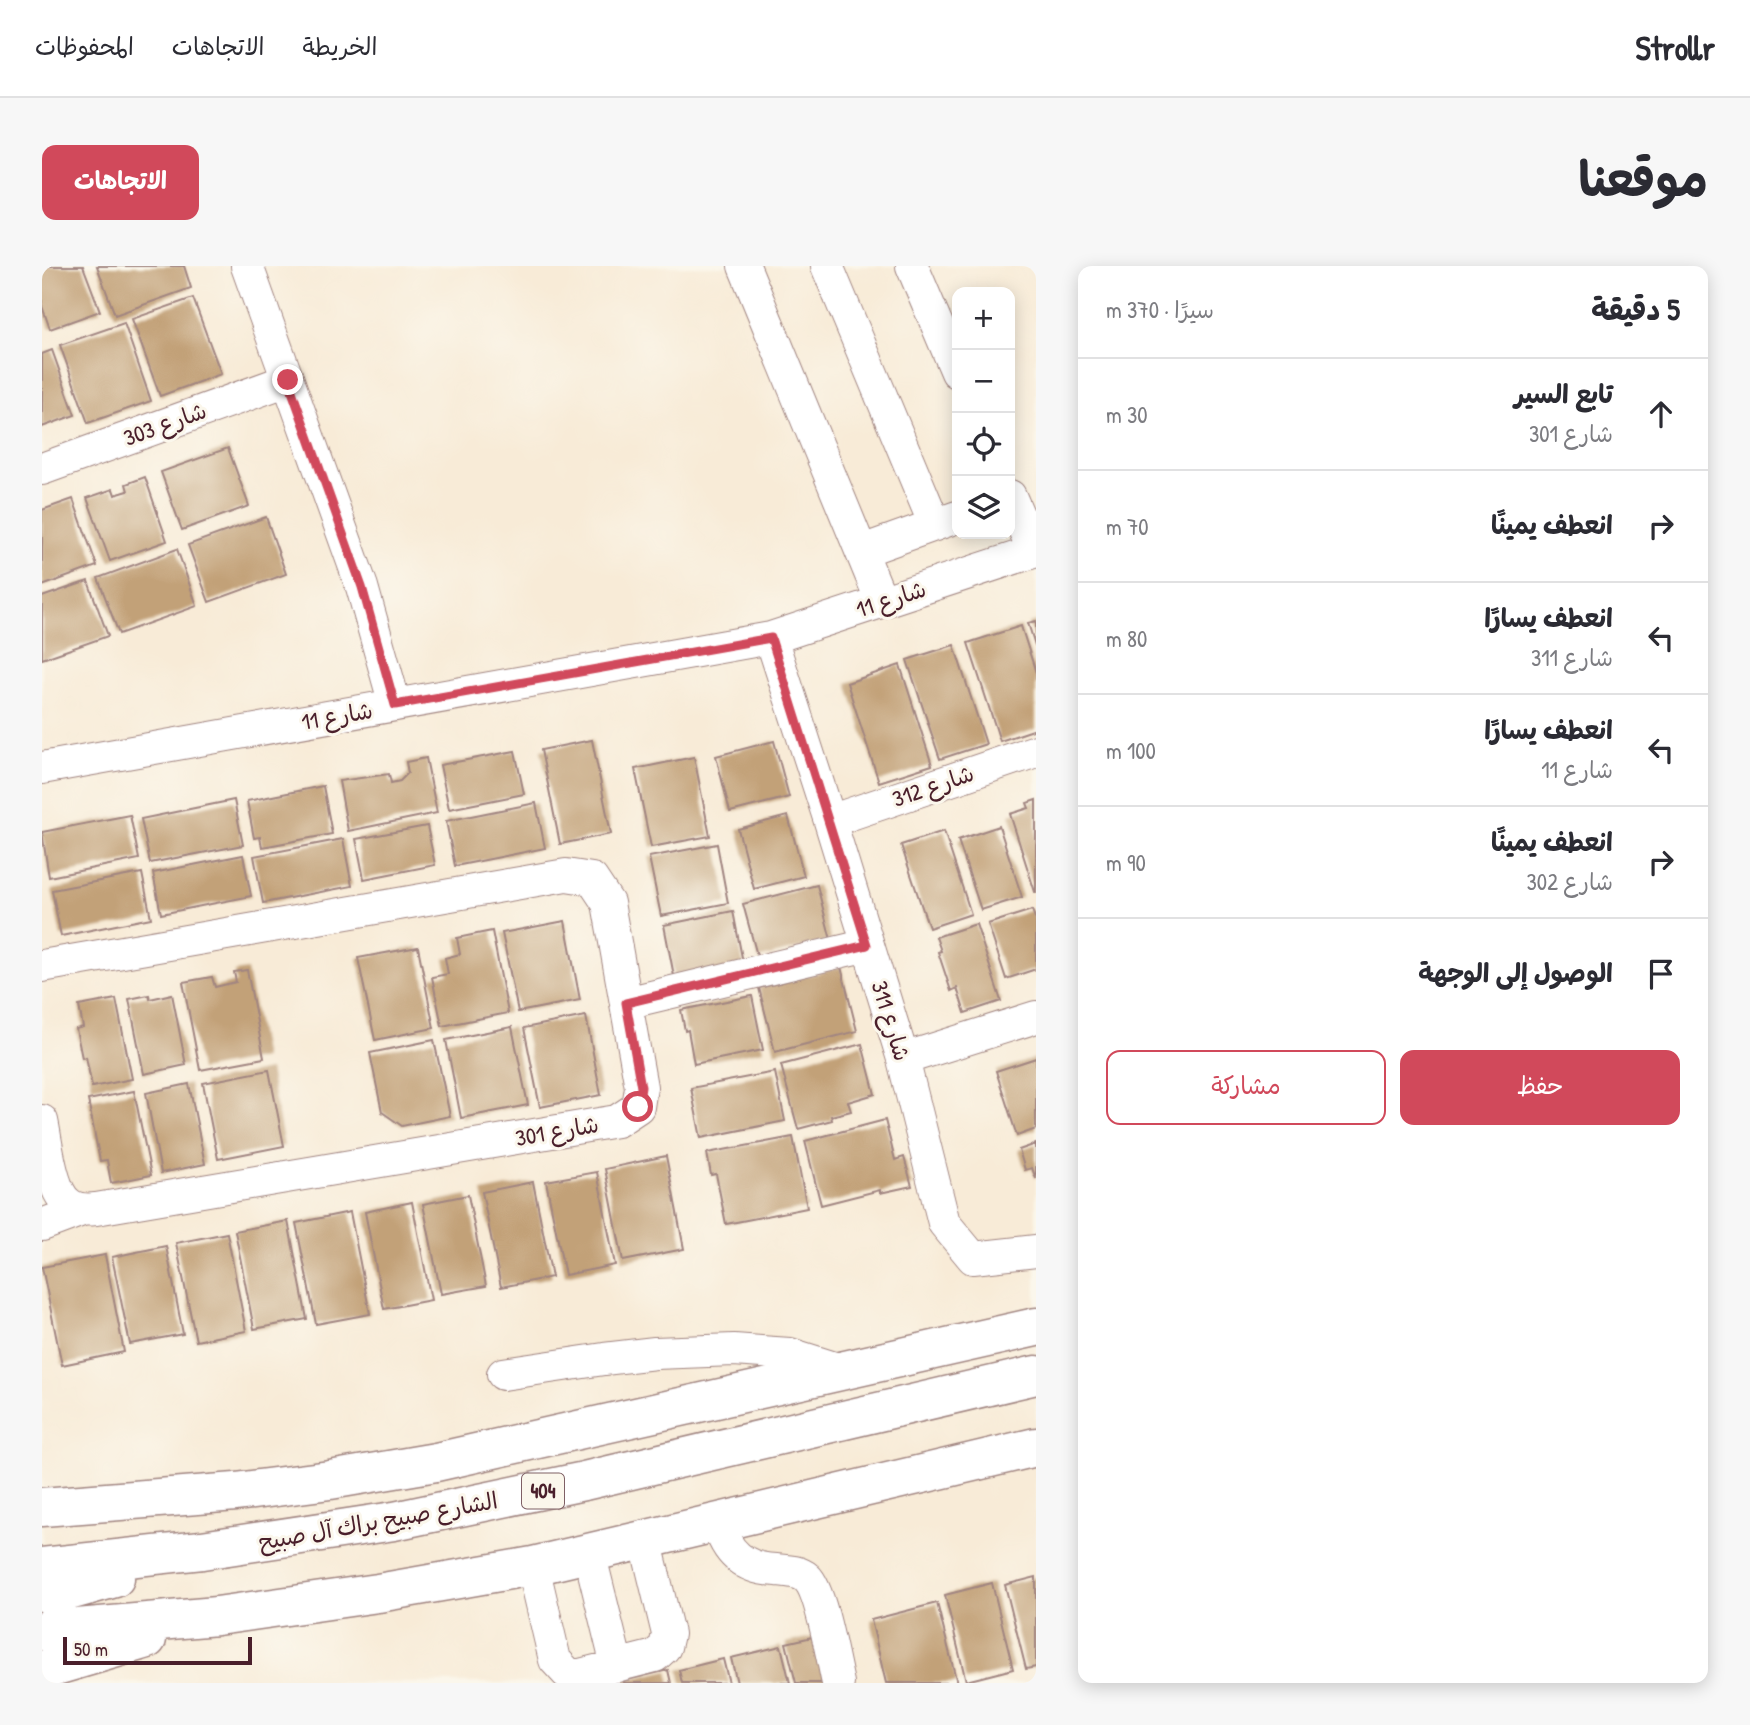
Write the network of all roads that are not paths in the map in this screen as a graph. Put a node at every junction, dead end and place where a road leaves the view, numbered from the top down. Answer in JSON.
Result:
{"nodes":[{"id":1,"x":247,"y":266,"type":"edge"},
{"id":2,"x":744,"y":266,"type":"edge"},
{"id":3,"x":827,"y":266,"type":"edge"},
{"id":4,"x":912,"y":266,"type":"edge"},
{"id":5,"x":952,"y":360,"type":"edge"},
{"id":6,"x":288,"y":380,"type":"junction"},
{"id":7,"x":42,"y":469,"type":"edge"},
{"id":8,"x":1015,"y":509,"type":"edge"},
{"id":9,"x":946,"y":521,"type":"edge"},
{"id":10,"x":862,"y":551,"type":"junction"},
{"id":11,"x":1035,"y":552,"type":"edge"},
{"id":12,"x":882,"y":602,"type":"junction"},
{"id":13,"x":771,"y":638,"type":"junction"},
{"id":14,"x":395,"y":705,"type":"junction"},
{"id":15,"x":1036,"y":751,"type":"edge"},
{"id":16,"x":42,"y":768,"type":"edge"},
{"id":17,"x":830,"y":821,"type":"junction"},
{"id":18,"x":867,"y":945,"type":"junction"},
{"id":19,"x":42,"y":966,"type":"edge"},
{"id":20,"x":626,"y":1003,"type":"junction"},
{"id":21,"x":1036,"y":1017,"type":"edge"},
{"id":22,"x":902,"y":1059,"type":"junction"},
{"id":23,"x":42,"y":1121,"type":"edge"},
{"id":24,"x":82,"y":1210,"type":"junction"},
{"id":25,"x":42,"y":1225,"type":"edge"},
{"id":26,"x":1036,"y":1251,"type":"edge"},
{"id":27,"x":1036,"y":1327,"type":"edge"},
{"id":28,"x":844,"y":1371,"type":"junction"},
{"id":29,"x":503,"y":1374,"type":"dead end"},
{"id":30,"x":1036,"y":1375,"type":"edge"},
{"id":31,"x":1036,"y":1447,"type":"edge"},
{"id":32,"x":42,"y":1507,"type":"edge"},
{"id":33,"x":718,"y":1522,"type":"junction"},
{"id":34,"x":645,"y":1539,"type":"junction"},
{"id":35,"x":589,"y":1552,"type":"junction"},
{"id":36,"x":533,"y":1566,"type":"junction"},
{"id":37,"x":45,"y":1598,"type":"edge"},
{"id":38,"x":217,"y":1616,"type":"junction"},
{"id":39,"x":617,"y":1665,"type":"junction"},
{"id":40,"x":42,"y":1670,"type":"edge"},
{"id":41,"x":838,"y":1683,"type":"edge"}],
"edges":[{"from":1,"to":6,"type":"street"},
{"from":2,"to":10,"type":"street"},
{"from":3,"to":9,"type":"street"},
{"from":4,"to":5,"type":"street"},
{"from":6,"to":7,"type":"street","name":"شارع 303"},
{"from":6,"to":14,"type":"street"},
{"from":8,"to":11,"type":"street"},
{"from":9,"to":10,"type":"street"},
{"from":10,"to":12,"type":"street"},
{"from":11,"to":12,"type":"street","name":"شارع 11"},
{"from":12,"to":13,"type":"street","name":"شارع 11"},
{"from":13,"to":14,"type":"street","name":"شارع 11"},
{"from":13,"to":17,"type":"street","name":"شارع 311"},
{"from":14,"to":16,"type":"street","name":"شارع 11"},
{"from":15,"to":17,"type":"street","name":"شارع 312"},
{"from":17,"to":18,"type":"street","name":"شارع 311"},
{"from":18,"to":20,"type":"street"},
{"from":18,"to":22,"type":"street","name":"شارع 311"},
{"from":19,"to":20,"type":"street","name":"شارع 301"},
{"from":20,"to":24,"type":"street","name":"شارع 301"},
{"from":21,"to":22,"type":"street"},
{"from":22,"to":26,"type":"street","name":"شارع 311"},
{"from":23,"to":24,"type":"street"},
{"from":24,"to":25,"type":"street","name":"شارع 301"},
{"from":27,"to":28,"type":"main road"},
{"from":28,"to":29,"type":"street"},
{"from":28,"to":32,"type":"main road"},
{"from":30,"to":37,"type":"main road","name":"الشارع صبيح براك آل صبيح","number":"404"},
{"from":31,"to":33,"type":"main road","name":"الشارع صبيح براك آل صبيح","number":"404"},
{"from":33,"to":34,"type":"main road","name":"الشارع صبيح براك آل صبيح","number":"404"},
{"from":33,"to":41,"type":"street"},
{"from":34,"to":35,"type":"main road","name":"الشارع صبيح براك آل صبيح","number":"404"},
{"from":34,"to":39,"type":"street"},
{"from":35,"to":36,"type":"main road","name":"الشارع صبيح براك آل صبيح","number":"404"},
{"from":35,"to":39,"type":"street"},
{"from":36,"to":38,"type":"main road","name":"الشارع صبيح براك آل صبيح","number":"404"},
{"from":36,"to":39,"type":"street"},
{"from":37,"to":38,"type":"main road","name":"الشارع صبيح براك آل صبيح","number":"404"},
{"from":38,"to":40,"type":"main road"}]}
